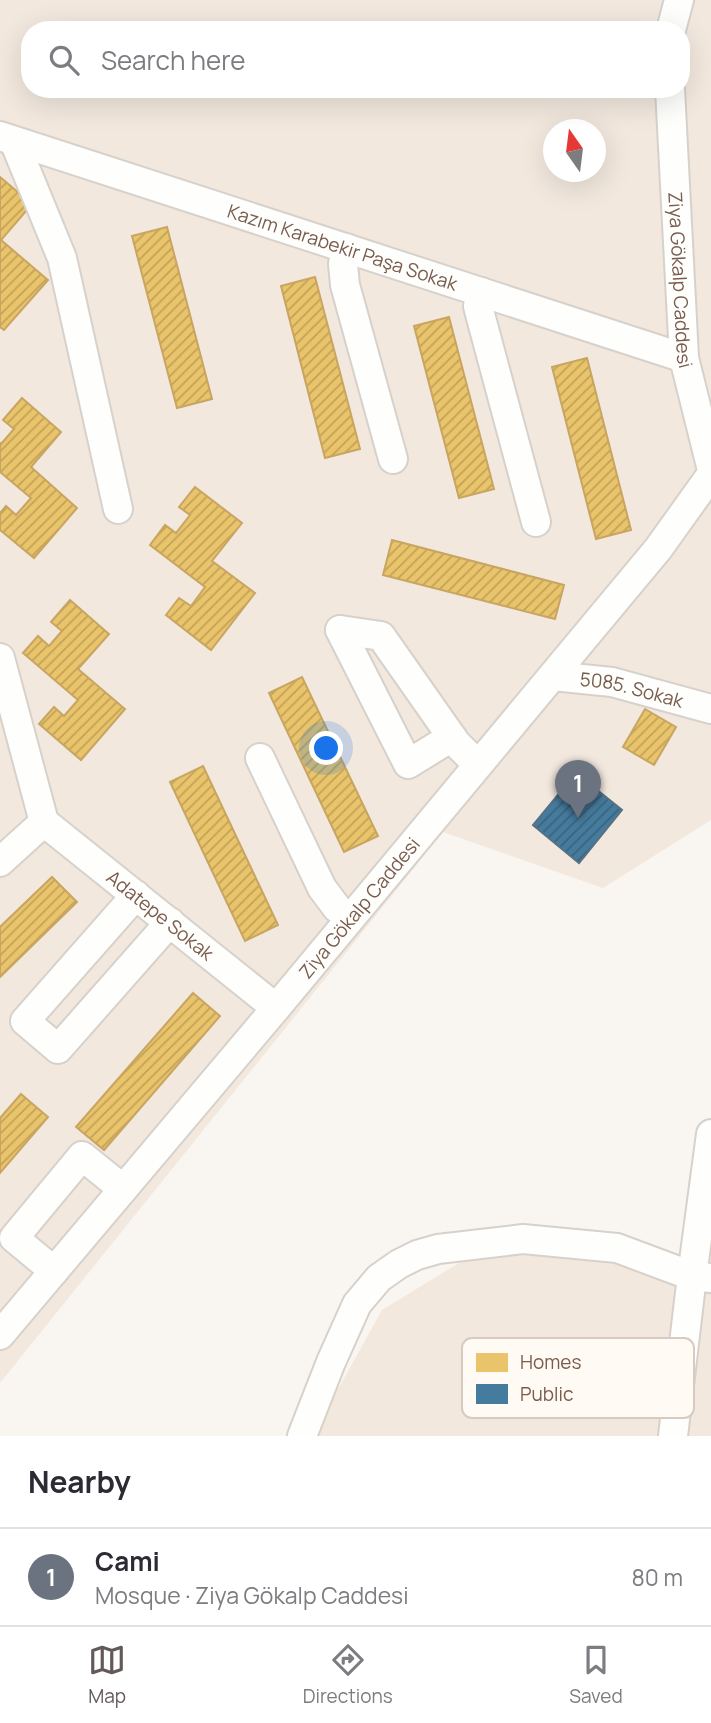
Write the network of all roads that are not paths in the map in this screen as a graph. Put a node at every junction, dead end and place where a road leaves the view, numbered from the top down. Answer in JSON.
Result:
{"nodes":[{"id":1,"x":679,"y":0,"type":"edge"},
{"id":2,"x":673,"y":21,"type":"edge"},
{"id":3,"x":670,"y":98,"type":"edge"},
{"id":4,"x":7,"y":139,"type":"edge"},
{"id":5,"x":346,"y":248,"type":"junction"},
{"id":6,"x":481,"y":292,"type":"junction"},
{"id":7,"x":684,"y":358,"type":"junction"},
{"id":8,"x":393,"y":459,"type":"dead end"},
{"id":9,"x":711,"y":466,"type":"edge"},
{"id":10,"x":711,"y":475,"type":"edge"},
{"id":11,"x":118,"y":509,"type":"dead end"},
{"id":12,"x":536,"y":522,"type":"dead end"},
{"id":13,"x":0,"y":658,"type":"edge"},
{"id":14,"x":552,"y":676,"type":"junction"},
{"id":15,"x":711,"y":709,"type":"edge"},
{"id":16,"x":452,"y":737,"type":"junction"},
{"id":17,"x":260,"y":758,"type":"dead end"},
{"id":18,"x":477,"y":764,"type":"junction"},
{"id":19,"x":44,"y":822,"type":"junction"},
{"id":20,"x":0,"y":862,"type":"edge"},
{"id":21,"x":136,"y":895,"type":"junction"},
{"id":22,"x":351,"y":918,"type":"junction"},
{"id":23,"x":170,"y":922,"type":"junction"},
{"id":24,"x":276,"y":1007,"type":"junction"},
{"id":25,"x":711,"y":1134,"type":"edge"},
{"id":26,"x":123,"y":1189,"type":"junction"},
{"id":27,"x":54,"y":1271,"type":"junction"},
{"id":28,"x":701,"y":1277,"type":"edge"},
{"id":29,"x":0,"y":1335,"type":"edge"},
{"id":30,"x":690,"y":1338,"type":"edge"},
{"id":31,"x":676,"y":1418,"type":"edge"},
{"id":32,"x":302,"y":1436,"type":"edge"},
{"id":33,"x":673,"y":1436,"type":"edge"}],
"edges":[{"from":1,"to":2,"type":"street"},
{"from":3,"to":7,"type":"street","name":"Ziya Gökalp Caddesi"},
{"from":4,"to":5,"type":"street","name":"Kazım Karabekir Paşa Sokak"},
{"from":4,"to":11,"type":"street"},
{"from":5,"to":6,"type":"street","name":"Kazım Karabekir Paşa Sokak"},
{"from":5,"to":8,"type":"street"},
{"from":6,"to":7,"type":"street","name":"Kazım Karabekir Paşa Sokak"},
{"from":6,"to":12,"type":"street"},
{"from":7,"to":9,"type":"street","name":"Ziya Gökalp Caddesi"},
{"from":10,"to":14,"type":"street","name":"Ziya Gökalp Caddesi"},
{"from":13,"to":19,"type":"street"},
{"from":14,"to":15,"type":"street","name":"5085. Sokak"},
{"from":14,"to":18,"type":"street","name":"Ziya Gökalp Caddesi"},
{"from":16,"to":16,"type":"street"},
{"from":16,"to":18,"type":"street"},
{"from":17,"to":22,"type":"street"},
{"from":18,"to":22,"type":"street","name":"Ziya Gökalp Caddesi"},
{"from":19,"to":20,"type":"street"},
{"from":19,"to":21,"type":"street","name":"Adatepe Sokak"},
{"from":21,"to":23,"type":"street","name":"Adatepe Sokak"},
{"from":21,"to":23,"type":"street"},
{"from":22,"to":24,"type":"street","name":"Ziya Gökalp Caddesi"},
{"from":23,"to":24,"type":"street","name":"Adatepe Sokak"},
{"from":24,"to":26,"type":"street","name":"Ziya Gökalp Caddesi"},
{"from":25,"to":28,"type":"street"},
{"from":26,"to":27,"type":"street","name":"Ziya Gökalp Caddesi"},
{"from":26,"to":27,"type":"street"},
{"from":27,"to":29,"type":"street","name":"Ziya Gökalp Caddesi"},
{"from":28,"to":30,"type":"street"},
{"from":28,"to":32,"type":"street"},
{"from":31,"to":33,"type":"street"}]}
